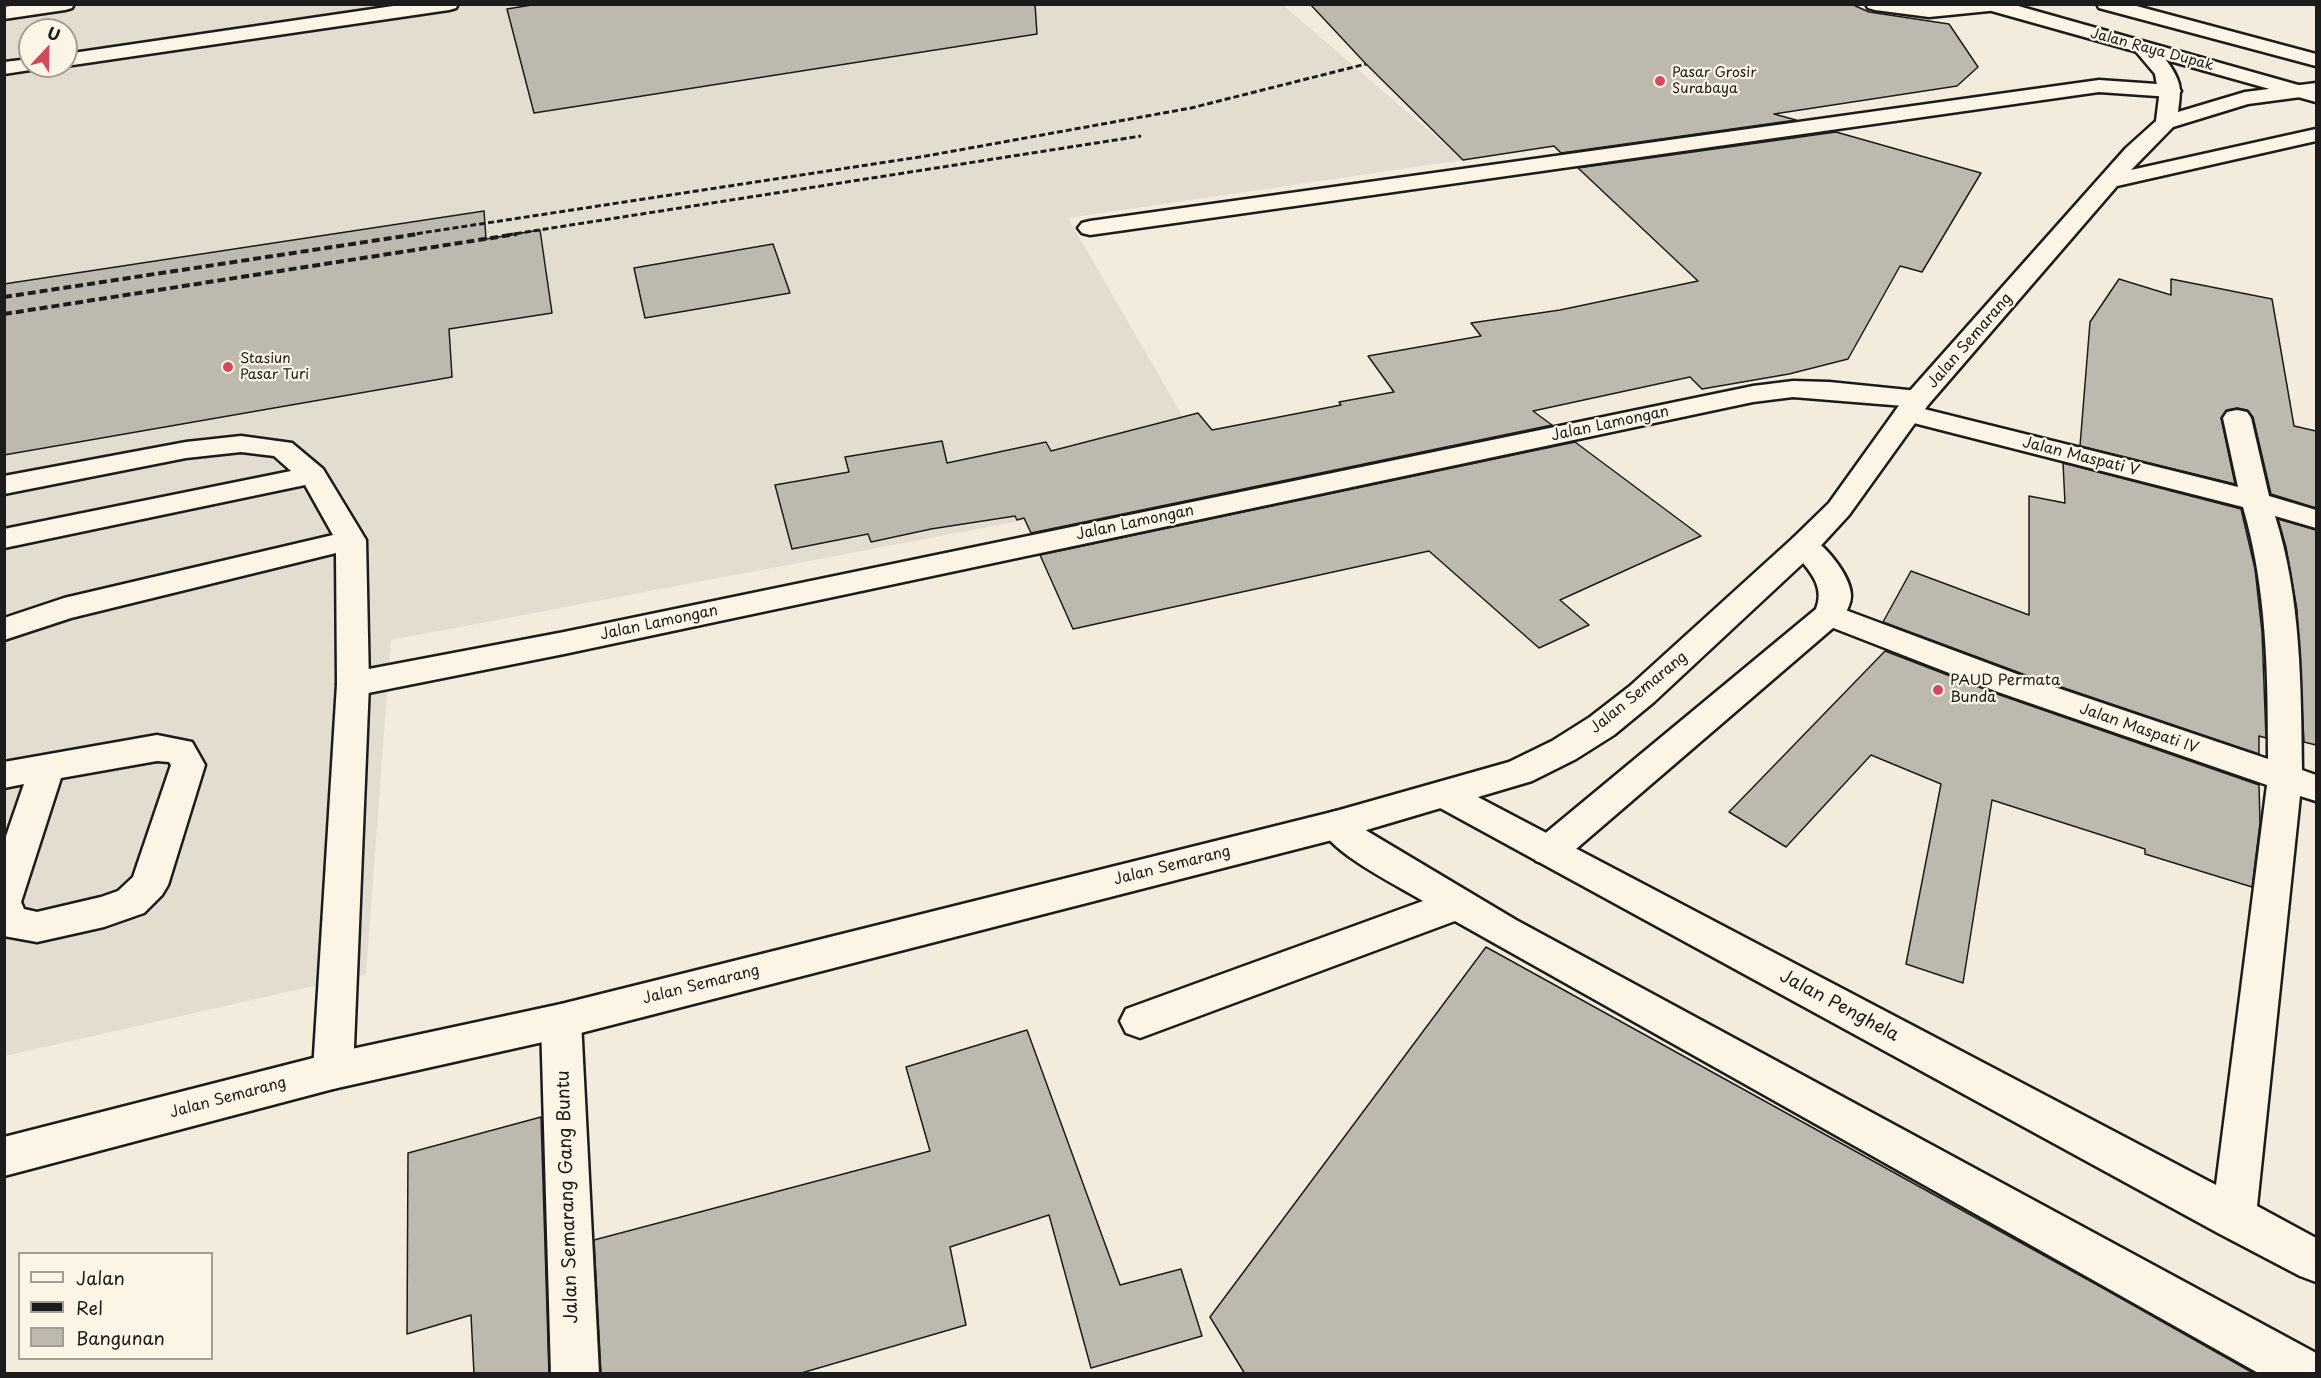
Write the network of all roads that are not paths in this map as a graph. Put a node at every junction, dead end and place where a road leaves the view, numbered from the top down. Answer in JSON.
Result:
{"nodes":[{"id":1,"x":65,"y":4,"type":"edge"},
{"id":2,"x":449,"y":4,"type":"edge"},
{"id":3,"x":1875,"y":4,"type":"edge"},
{"id":4,"x":2106,"y":4,"type":"edge"},
{"id":5,"x":1988,"y":5,"type":"edge"},
{"id":6,"x":4,"y":13,"type":"edge"},
{"id":7,"x":2143,"y":48,"type":"junction"},
{"id":8,"x":78,"y":58,"type":"edge"},
{"id":9,"x":2316,"y":60,"type":"edge"},
{"id":10,"x":2170,"y":91,"type":"junction"},
{"id":11,"x":2311,"y":92,"type":"edge"},
{"id":12,"x":2166,"y":123,"type":"junction"},
{"id":13,"x":2316,"y":135,"type":"edge"},
{"id":14,"x":2231,"y":154,"type":"junction"},
{"id":15,"x":2306,"y":159,"type":"dead end"},
{"id":16,"x":2111,"y":181,"type":"junction"},
{"id":17,"x":1090,"y":228,"type":"dead end"},
{"id":18,"x":1913,"y":406,"type":"junction"},
{"id":19,"x":2237,"y":418,"type":"dead end"},
{"id":20,"x":313,"y":475,"type":"junction"},
{"id":21,"x":4,"y":485,"type":"edge"},
{"id":22,"x":2255,"y":500,"type":"junction"},
{"id":23,"x":2316,"y":519,"type":"edge"},
{"id":24,"x":4,"y":539,"type":"edge"},
{"id":25,"x":351,"y":540,"type":"junction"},
{"id":26,"x":1804,"y":545,"type":"junction"},
{"id":27,"x":1828,"y":615,"type":"junction"},
{"id":28,"x":4,"y":629,"type":"edge"},
{"id":29,"x":353,"y":684,"type":"junction"},
{"id":30,"x":47,"y":766,"type":"junction"},
{"id":31,"x":4,"y":775,"type":"edge"},
{"id":32,"x":2300,"y":782,"type":"edge"},
{"id":33,"x":1443,"y":794,"type":"junction"},
{"id":34,"x":1336,"y":825,"type":"junction"},
{"id":35,"x":1549,"y":851,"type":"junction"},
{"id":36,"x":4,"y":900,"type":"edge"},
{"id":37,"x":1459,"y":904,"type":"junction"},
{"id":38,"x":4,"y":905,"type":"edge"},
{"id":39,"x":561,"y":1021,"type":"junction"},
{"id":40,"x":1140,"y":1021,"type":"dead end"},
{"id":41,"x":333,"y":1071,"type":"junction"},
{"id":42,"x":4,"y":1156,"type":"edge"},
{"id":43,"x":2234,"y":1218,"type":"junction"},
{"id":44,"x":2316,"y":1261,"type":"edge"},
{"id":45,"x":575,"y":1374,"type":"edge"},
{"id":46,"x":2308,"y":1374,"type":"edge"}],
"edges":[{"from":1,"to":6,"type":"street"},
{"from":2,"to":8,"type":"street"},
{"from":3,"to":5,"type":"street"},
{"from":4,"to":9,"type":"street"},
{"from":5,"to":7,"type":"street","name":"Jalan Raya Dupak"},
{"from":7,"to":10,"type":"street"},
{"from":7,"to":11,"type":"street","name":"Jalan Raya Dupak"},
{"from":10,"to":12,"type":"street"},
{"from":10,"to":17,"type":"street"},
{"from":11,"to":12,"type":"street","name":"Jalan Semarang"},
{"from":12,"to":16,"type":"street","name":"Jalan Semarang"},
{"from":13,"to":14,"type":"street"},
{"from":14,"to":15,"type":"street"},
{"from":14,"to":16,"type":"street"},
{"from":16,"to":18,"type":"street","name":"Jalan Semarang"},
{"from":18,"to":22,"type":"street","name":"Jalan Maspati V"},
{"from":18,"to":26,"type":"street","name":"Jalan Semarang"},
{"from":18,"to":29,"type":"street","name":"Jalan Lamongan"},
{"from":19,"to":22,"type":"street"},
{"from":20,"to":21,"type":"street"},
{"from":20,"to":24,"type":"street"},
{"from":20,"to":25,"type":"street"},
{"from":22,"to":23,"type":"street","name":"Jalan Maspati V"},
{"from":22,"to":32,"type":"street"},
{"from":25,"to":28,"type":"street"},
{"from":25,"to":29,"type":"street"},
{"from":26,"to":27,"type":"street"},
{"from":26,"to":33,"type":"street","name":"Jalan Semarang"},
{"from":27,"to":32,"type":"street","name":"Jalan Maspati IV"},
{"from":27,"to":35,"type":"street"},
{"from":29,"to":41,"type":"street"},
{"from":30,"to":31,"type":"street"},
{"from":30,"to":36,"type":"street"},
{"from":30,"to":38,"type":"street"},
{"from":32,"to":43,"type":"street"},
{"from":33,"to":34,"type":"street","name":"Jalan Semarang"},
{"from":33,"to":35,"type":"street","name":"Jalan Penghela"},
{"from":34,"to":37,"type":"street"},
{"from":34,"to":39,"type":"street","name":"Jalan Semarang"},
{"from":35,"to":43,"type":"street","name":"Jalan Penghela"},
{"from":37,"to":40,"type":"street"},
{"from":37,"to":46,"type":"street"},
{"from":39,"to":41,"type":"street","name":"Jalan Semarang"},
{"from":39,"to":45,"type":"street","name":"Jalan Semarang Gang Buntu"},
{"from":41,"to":42,"type":"street","name":"Jalan Semarang"},
{"from":43,"to":44,"type":"street","name":"Jalan Penghela"}]}
